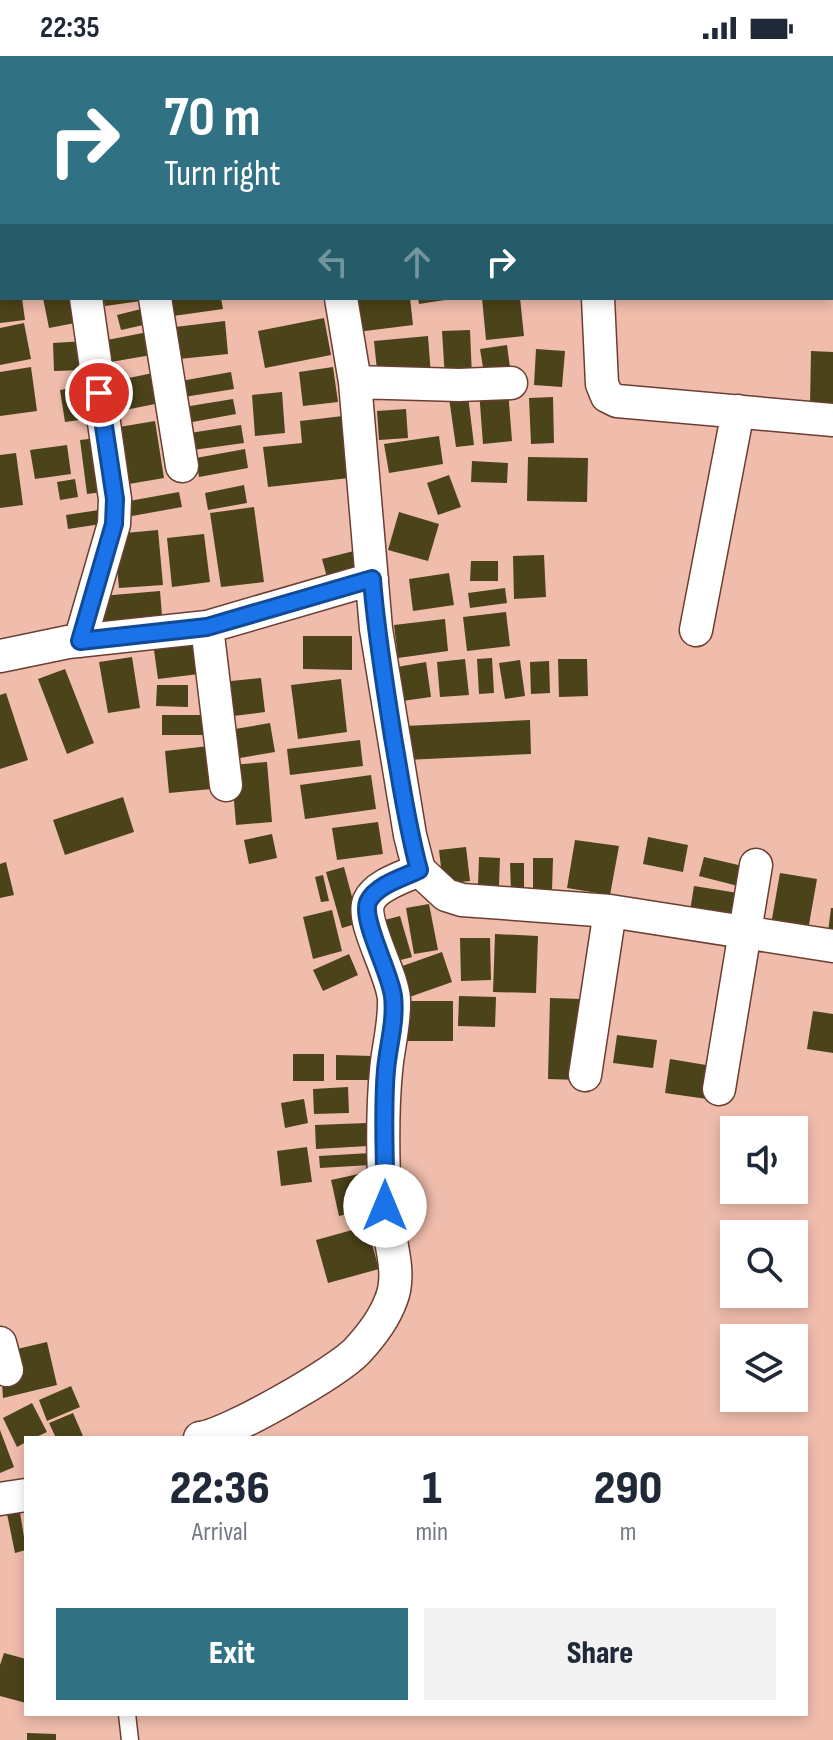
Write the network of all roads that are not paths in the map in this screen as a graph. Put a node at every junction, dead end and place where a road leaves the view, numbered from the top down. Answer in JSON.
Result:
{"nodes":[{"id":1,"x":86,"y":300,"type":"edge"},
{"id":2,"x":155,"y":300,"type":"edge"},
{"id":3,"x":341,"y":300,"type":"edge"},
{"id":4,"x":598,"y":300,"type":"edge"},
{"id":5,"x":355,"y":382,"type":"junction"},
{"id":6,"x":511,"y":383,"type":"dead end"},
{"id":7,"x":738,"y":411,"type":"junction"},
{"id":8,"x":833,"y":420,"type":"edge"},
{"id":9,"x":182,"y":466,"type":"dead end"},
{"id":10,"x":372,"y":579,"type":"junction"},
{"id":11,"x":207,"y":627,"type":"junction"},
{"id":12,"x":696,"y":630,"type":"dead end"},
{"id":13,"x":80,"y":641,"type":"junction"},
{"id":14,"x":0,"y":656,"type":"edge"},
{"id":15,"x":226,"y":785,"type":"dead end"},
{"id":16,"x":756,"y":865,"type":"dead end"},
{"id":17,"x":419,"y":870,"type":"junction"},
{"id":18,"x":610,"y":911,"type":"junction"},
{"id":19,"x":744,"y":932,"type":"junction"},
{"id":20,"x":833,"y":946,"type":"edge"},
{"id":21,"x":585,"y":1075,"type":"dead end"},
{"id":22,"x":719,"y":1089,"type":"dead end"},
{"id":23,"x":211,"y":1436,"type":"edge"},
{"id":24,"x":24,"y":1495,"type":"edge"},
{"id":25,"x":0,"y":1499,"type":"edge"},
{"id":26,"x":127,"y":1716,"type":"edge"},
{"id":27,"x":130,"y":1740,"type":"edge"}],
"edges":[{"from":1,"to":13,"type":"street"},
{"from":2,"to":9,"type":"street"},
{"from":3,"to":5,"type":"street"},
{"from":4,"to":7,"type":"street"},
{"from":5,"to":6,"type":"street"},
{"from":5,"to":10,"type":"street"},
{"from":7,"to":8,"type":"street"},
{"from":7,"to":12,"type":"street"},
{"from":10,"to":11,"type":"street"},
{"from":10,"to":17,"type":"street"},
{"from":11,"to":13,"type":"street"},
{"from":11,"to":15,"type":"street"},
{"from":13,"to":14,"type":"street"},
{"from":16,"to":19,"type":"street"},
{"from":17,"to":18,"type":"street"},
{"from":17,"to":23,"type":"street"},
{"from":18,"to":19,"type":"street"},
{"from":18,"to":21,"type":"street"},
{"from":19,"to":20,"type":"street"},
{"from":19,"to":22,"type":"street"},
{"from":24,"to":25,"type":"street"},
{"from":26,"to":27,"type":"lane"}]}
